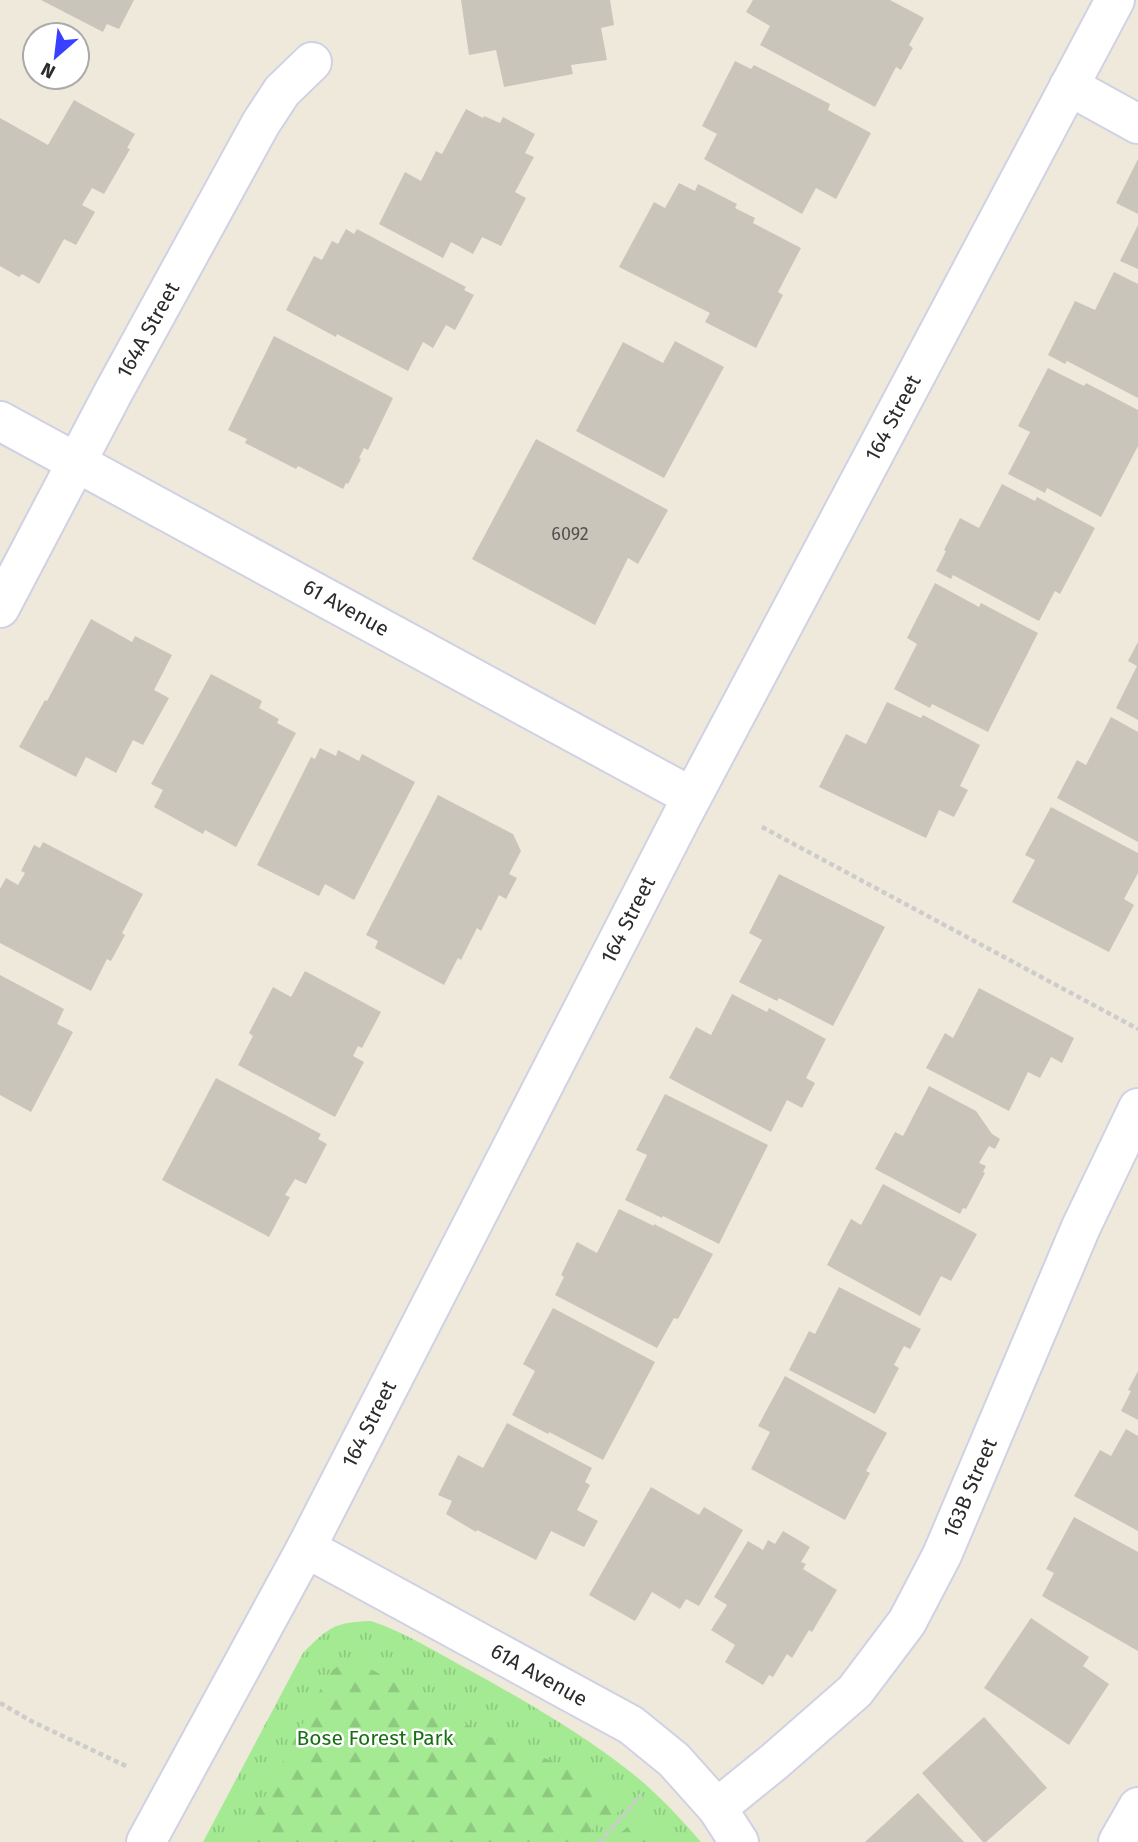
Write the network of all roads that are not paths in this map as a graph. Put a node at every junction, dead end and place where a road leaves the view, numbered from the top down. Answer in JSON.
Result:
{"nodes":[{"id":1,"x":1115,"y":0,"type":"edge"},
{"id":2,"x":312,"y":62,"type":"dead end"},
{"id":3,"x":1069,"y":86,"type":"junction"},
{"id":4,"x":1138,"y":124,"type":"edge"},
{"id":5,"x":0,"y":421,"type":"edge"},
{"id":6,"x":76,"y":461,"type":"junction"},
{"id":7,"x":0,"y":608,"type":"edge"},
{"id":8,"x":692,"y":797,"type":"junction"},
{"id":9,"x":1138,"y":1108,"type":"edge"},
{"id":10,"x":306,"y":1548,"type":"junction"},
{"id":11,"x":1138,"y":1807,"type":"edge"},
{"id":12,"x":717,"y":1808,"type":"junction"},
{"id":13,"x":146,"y":1842,"type":"edge"},
{"id":14,"x":739,"y":1842,"type":"edge"},
{"id":15,"x":1118,"y":1842,"type":"edge"}],
"edges":[{"from":1,"to":3,"type":"street","name":"164 Street"},
{"from":2,"to":6,"type":"street","name":"164A Street"},
{"from":3,"to":4,"type":"street"},
{"from":3,"to":8,"type":"street","name":"164 Street"},
{"from":5,"to":6,"type":"street","name":"61 Avenue"},
{"from":6,"to":7,"type":"street","name":"164A Street"},
{"from":6,"to":8,"type":"street","name":"61 Avenue"},
{"from":8,"to":10,"type":"street","name":"164 Street"},
{"from":9,"to":12,"type":"street","name":"163B Street"},
{"from":10,"to":12,"type":"street","name":"61A Avenue"},
{"from":10,"to":13,"type":"street","name":"164 Street"},
{"from":11,"to":15,"type":"street"},
{"from":12,"to":14,"type":"street","name":"61A Avenue"}]}
